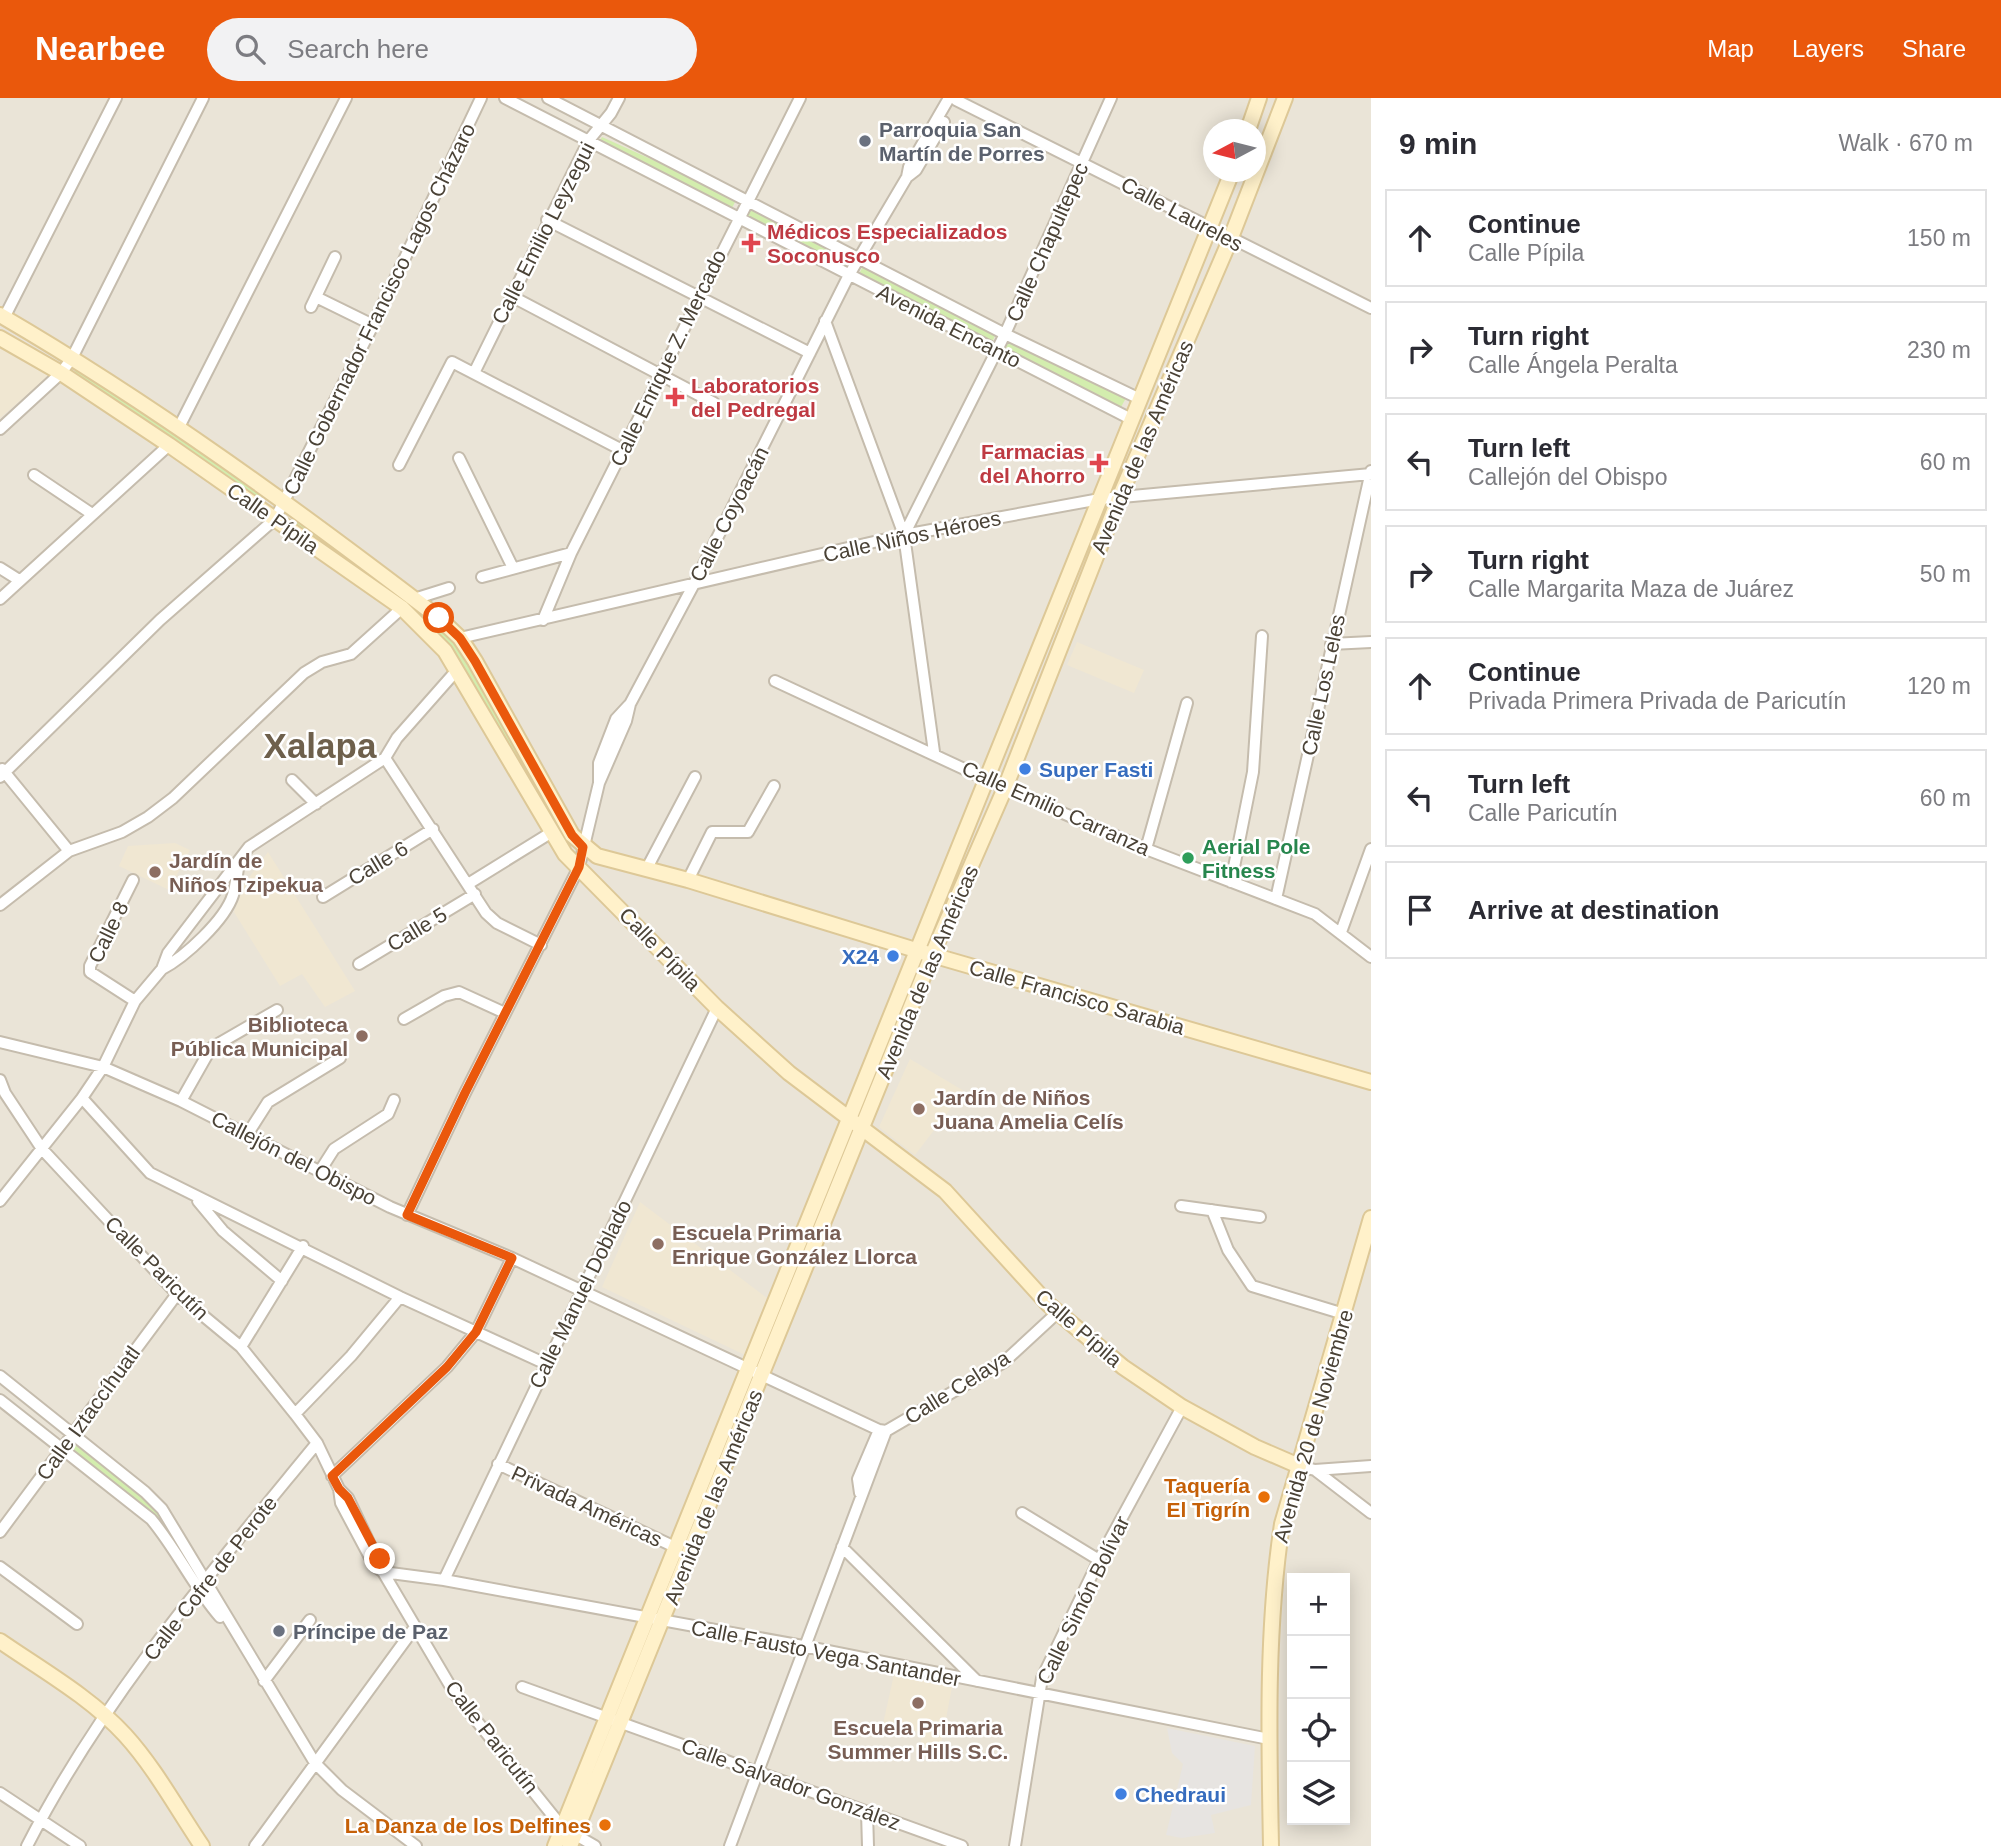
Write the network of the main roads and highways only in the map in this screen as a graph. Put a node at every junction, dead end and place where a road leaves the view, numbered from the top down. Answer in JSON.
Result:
{"nodes":[{"id":1,"x":1259,"y":98,"type":"edge"},
{"id":2,"x":1285,"y":98,"type":"edge"},
{"id":3,"x":1252,"y":119,"type":"edge"},
{"id":4,"x":1228,"y":182,"type":"edge"},
{"id":5,"x":2,"y":317,"type":"edge"},
{"id":6,"x":0,"y":338,"type":"edge"},
{"id":7,"x":408,"y":604,"type":"junction"},
{"id":8,"x":583,"y":847,"type":"joint"},
{"id":9,"x":916,"y":950,"type":"junction"},
{"id":10,"x":932,"y":955,"type":"junction"},
{"id":11,"x":1371,"y":1082,"type":"edge"},
{"id":12,"x":848,"y":1117,"type":"junction"},
{"id":13,"x":862,"y":1129,"type":"junction"},
{"id":14,"x":1371,"y":1218,"type":"edge"},
{"id":15,"x":1299,"y":1466,"type":"junction"},
{"id":16,"x":654,"y":1621,"type":"junction"},
{"id":17,"x":0,"y":1641,"type":"edge"},
{"id":18,"x":568,"y":1836,"type":"edge"},
{"id":19,"x":202,"y":1846,"type":"edge"},
{"id":20,"x":555,"y":1846,"type":"edge"},
{"id":21,"x":1270,"y":1846,"type":"edge"}],
"edges":[{"from":1,"to":3,"type":"main road"},
{"from":2,"to":10,"type":"main road","name":"Avenida de las Américas"},
{"from":4,"to":9,"type":"main road","name":"Avenida de las Américas"},
{"from":5,"to":7,"type":"main road","name":"Calle Pípila"},
{"from":6,"to":7,"type":"main road","name":"Calle Pípila"},
{"from":7,"to":8,"type":"main road","name":"Calle Pípila"},
{"from":7,"to":12,"type":"main road","name":"Calle Pípila"},
{"from":8,"to":9,"type":"main road","name":"Calle Francisco Sarabia"},
{"from":9,"to":10,"type":"main road","name":"Calle Francisco Sarabia"},
{"from":9,"to":12,"type":"main road","name":"Avenida de las Américas"},
{"from":10,"to":11,"type":"main road","name":"Calle Francisco Sarabia"},
{"from":10,"to":13,"type":"main road","name":"Avenida de las Américas"},
{"from":12,"to":13,"type":"main road","name":"Calle Pípila"},
{"from":12,"to":16,"type":"main road","name":"Avenida de las Américas"},
{"from":13,"to":15,"type":"main road","name":"Calle Pípila"},
{"from":13,"to":16,"type":"main road","name":"Avenida de las Américas"},
{"from":14,"to":15,"type":"main road","name":"Avenida 20 de Noviembre"},
{"from":15,"to":21,"type":"main road","name":"Avenida 20 de Noviembre"},
{"from":16,"to":18,"type":"main road","name":"Avenida de las Américas"},
{"from":17,"to":19,"type":"main road"},
{"from":18,"to":20,"type":"main road","name":"Avenida de las Américas"}]}
